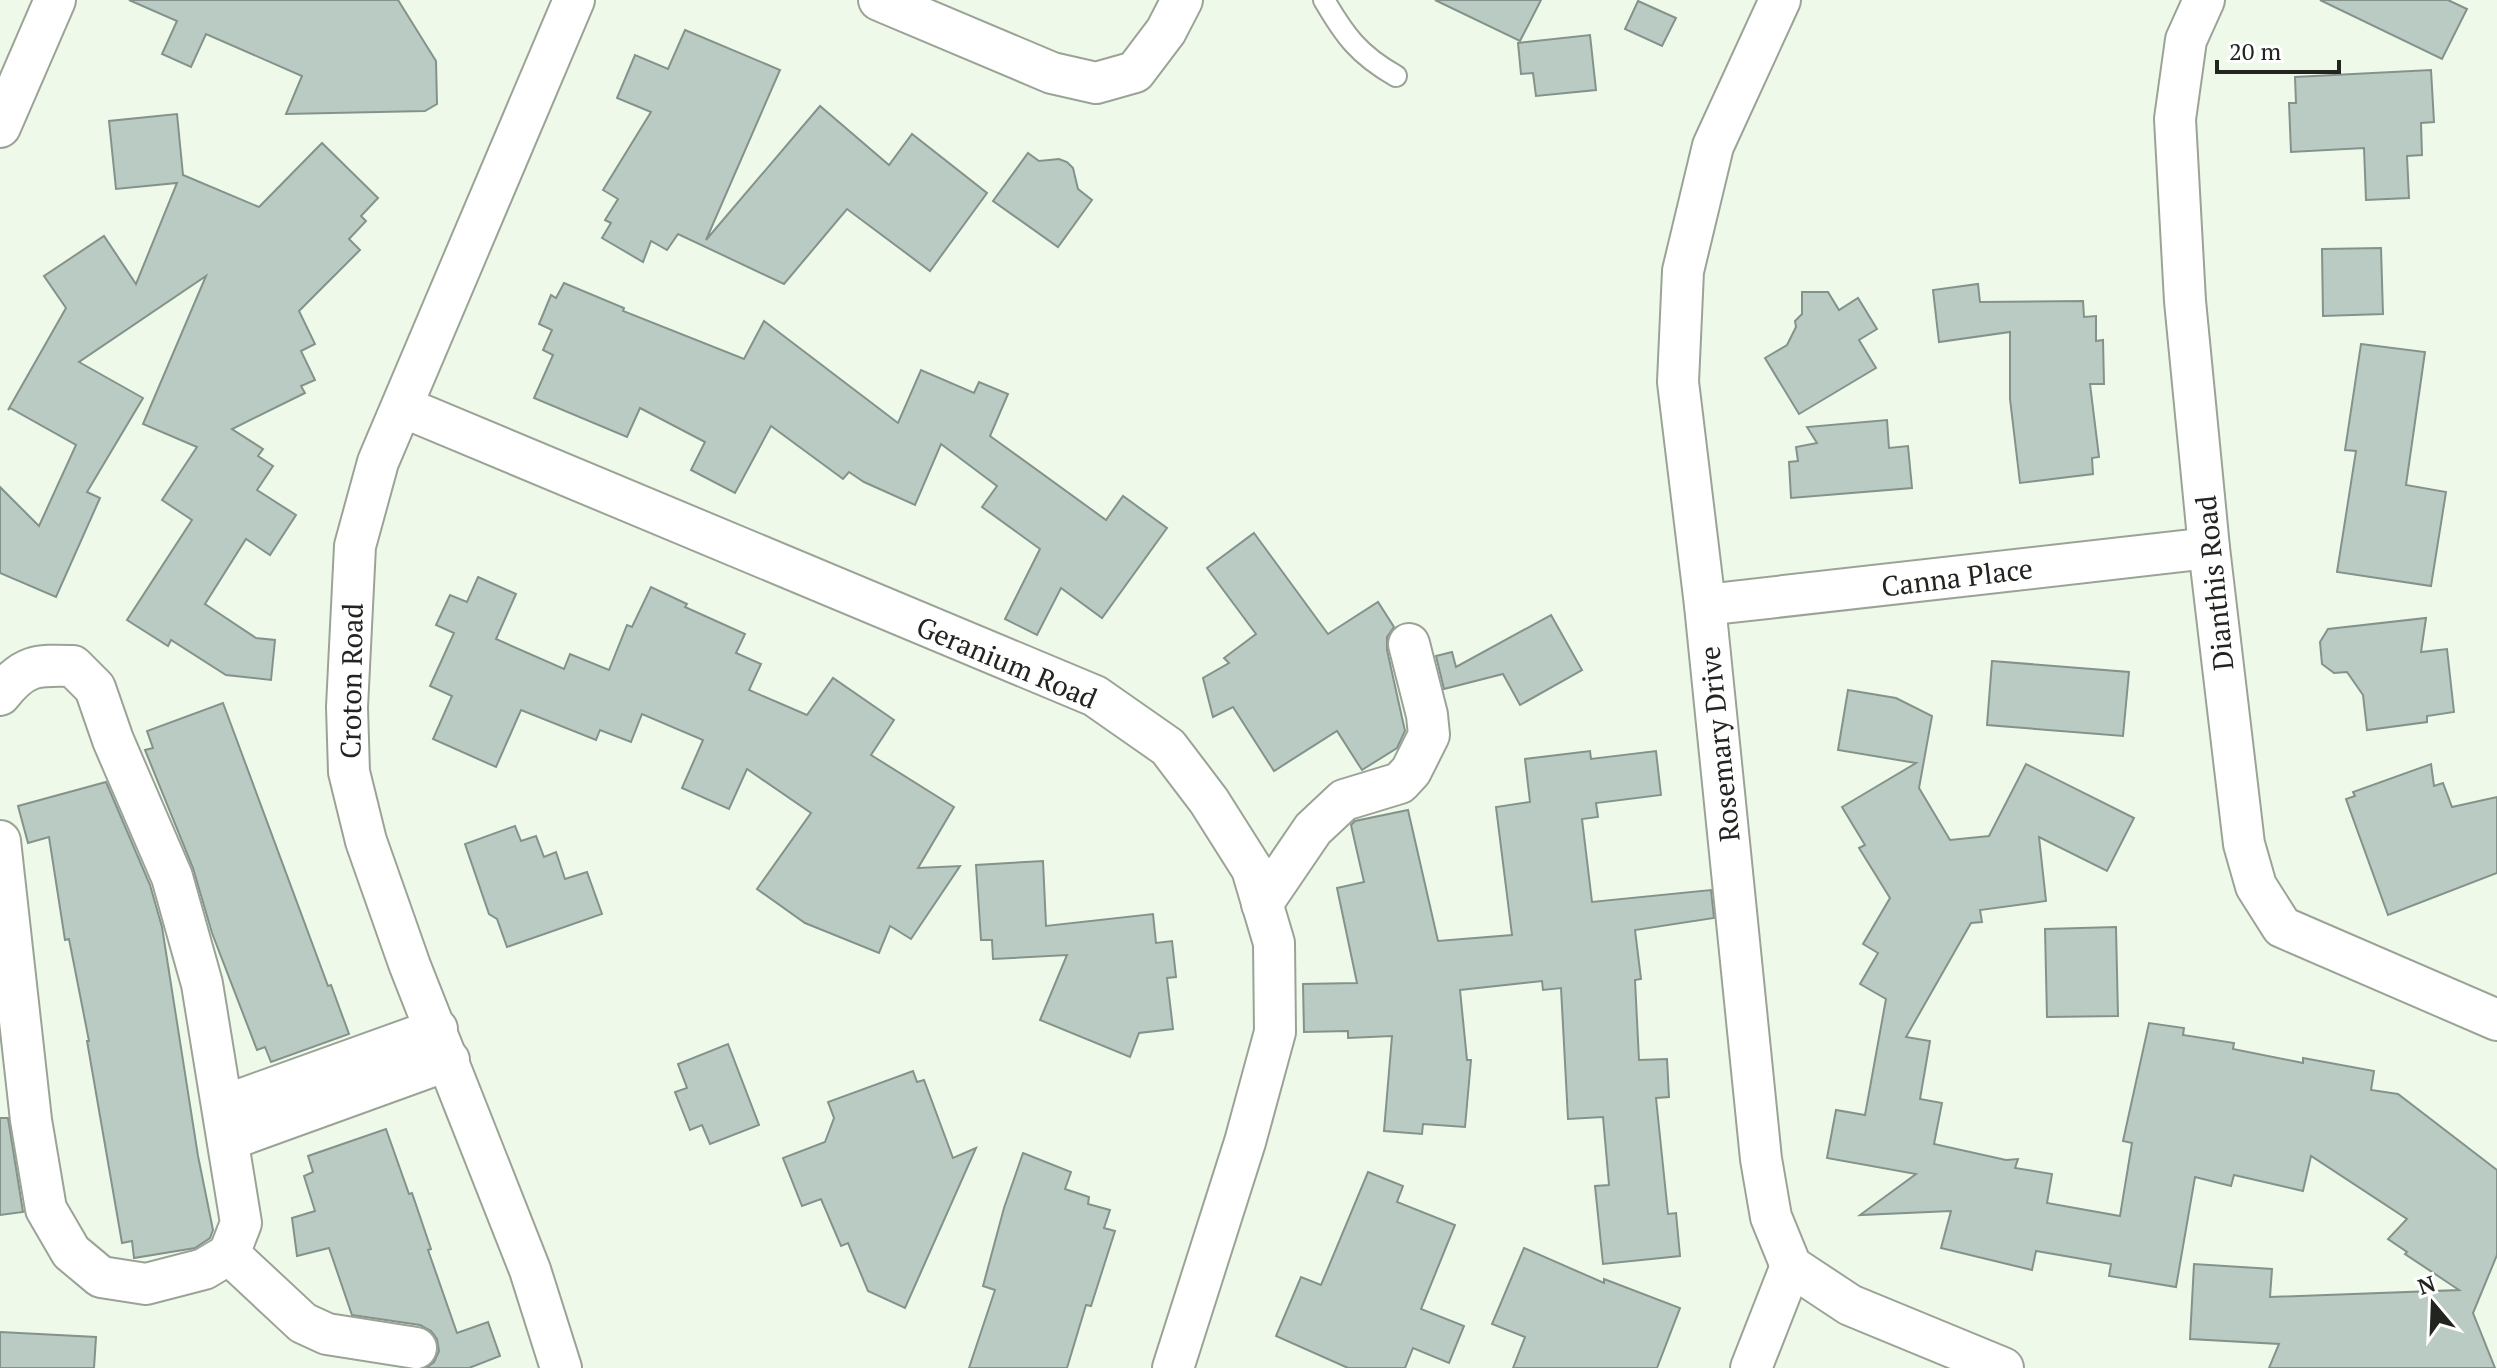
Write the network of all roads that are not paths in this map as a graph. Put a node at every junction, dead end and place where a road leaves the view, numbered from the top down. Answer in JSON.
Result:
{"nodes":[{"id":1,"x":55,"y":0,"type":"edge"},
{"id":2,"x":574,"y":0,"type":"edge"},
{"id":3,"x":879,"y":0,"type":"edge"},
{"id":4,"x":1182,"y":0,"type":"edge"},
{"id":5,"x":1324,"y":0,"type":"edge"},
{"id":6,"x":1780,"y":0,"type":"edge"},
{"id":7,"x":2204,"y":0,"type":"edge"},
{"id":8,"x":1396,"y":76,"type":"dead end"},
{"id":9,"x":0,"y":127,"type":"edge"},
{"id":10,"x":403,"y":407,"type":"junction"},
{"id":11,"x":2209,"y":548,"type":"junction"},
{"id":12,"x":1705,"y":605,"type":"junction"},
{"id":13,"x":1409,"y":644,"type":"dead end"},
{"id":14,"x":0,"y":695,"type":"edge"},
{"id":15,"x":0,"y":841,"type":"edge"},
{"id":16,"x":1262,"y":904,"type":"junction"},
{"id":17,"x":2497,"y":1020,"type":"edge"},
{"id":18,"x":443,"y":1045,"type":"junction"},
{"id":19,"x":226,"y":1123,"type":"junction"},
{"id":20,"x":229,"y":1254,"type":"junction"},
{"id":21,"x":1791,"y":1266,"type":"junction"},
{"id":22,"x":416,"y":1348,"type":"dead end"},
{"id":23,"x":561,"y":1368,"type":"edge"},
{"id":24,"x":1173,"y":1368,"type":"edge"},
{"id":25,"x":1751,"y":1368,"type":"edge"},
{"id":26,"x":2003,"y":1368,"type":"edge"}],
"edges":[{"from":1,"to":9,"type":"street"},
{"from":2,"to":10,"type":"street","name":"Croton Road"},
{"from":3,"to":4,"type":"street"},
{"from":5,"to":8,"type":"lane"},
{"from":6,"to":12,"type":"street","name":"Rosemary Drive"},
{"from":7,"to":11,"type":"street","name":"Dianthis Road"},
{"from":10,"to":16,"type":"street","name":"Geranium Road"},
{"from":10,"to":18,"type":"street","name":"Croton Road"},
{"from":11,"to":12,"type":"street","name":"Canna Place"},
{"from":11,"to":17,"type":"street","name":"Dianthis Road"},
{"from":12,"to":21,"type":"street","name":"Rosemary Drive"},
{"from":13,"to":16,"type":"street"},
{"from":14,"to":19,"type":"street"},
{"from":15,"to":20,"type":"street"},
{"from":16,"to":24,"type":"street","name":"Geranium Road"},
{"from":18,"to":19,"type":"street"},
{"from":18,"to":23,"type":"street","name":"Croton Road"},
{"from":19,"to":20,"type":"street"},
{"from":20,"to":22,"type":"street"},
{"from":21,"to":25,"type":"street"},
{"from":21,"to":26,"type":"street"}]}
